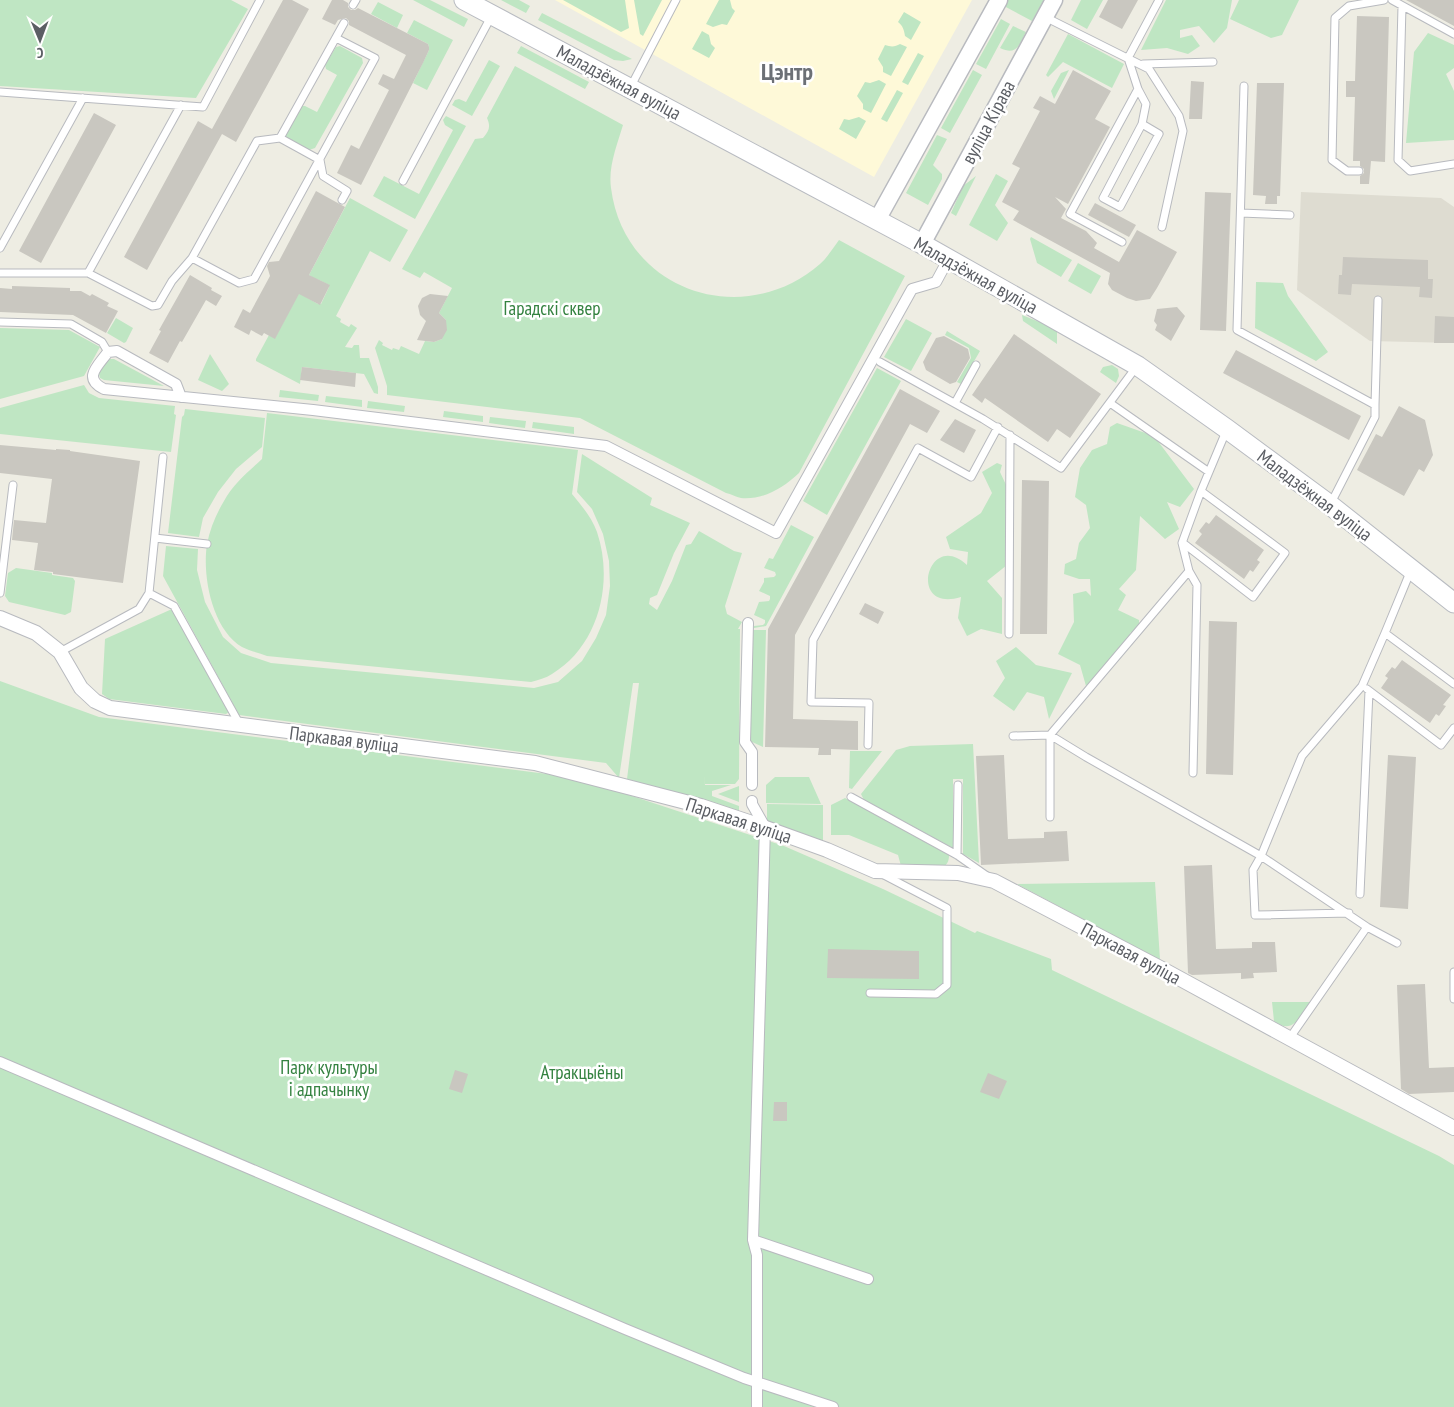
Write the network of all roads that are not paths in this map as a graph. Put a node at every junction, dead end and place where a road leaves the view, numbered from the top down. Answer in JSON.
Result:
{"nodes":[{"id":1,"x":260,"y":0,"type":"edge"},
{"id":2,"x":464,"y":0,"type":"edge"},
{"id":3,"x":676,"y":0,"type":"edge"},
{"id":4,"x":999,"y":0,"type":"edge"},
{"id":5,"x":1054,"y":0,"type":"edge"},
{"id":6,"x":1159,"y":0,"type":"edge"},
{"id":7,"x":1384,"y":0,"type":"edge"},
{"id":8,"x":1392,"y":0,"type":"edge"},
{"id":9,"x":1402,"y":6,"type":"junction"},
{"id":10,"x":492,"y":15,"type":"junction"},
{"id":11,"x":1045,"y":17,"type":"junction"},
{"id":12,"x":344,"y":23,"type":"dead end"},
{"id":13,"x":1454,"y":34,"type":"edge"},
{"id":14,"x":336,"y":38,"type":"junction"},
{"id":15,"x":1128,"y":58,"type":"junction"},
{"id":16,"x":1213,"y":62,"type":"dead end"},
{"id":17,"x":1140,"y":64,"type":"junction"},
{"id":18,"x":1244,"y":86,"type":"dead end"},
{"id":19,"x":630,"y":88,"type":"junction"},
{"id":20,"x":1138,"y":89,"type":"junction"},
{"id":21,"x":0,"y":92,"type":"edge"},
{"id":22,"x":82,"y":98,"type":"junction"},
{"id":23,"x":181,"y":105,"type":"junction"},
{"id":24,"x":1142,"y":124,"type":"junction"},
{"id":25,"x":280,"y":138,"type":"junction"},
{"id":26,"x":320,"y":160,"type":"junction"},
{"id":27,"x":1454,"y":164,"type":"edge"},
{"id":28,"x":1359,"y":171,"type":"dead end"},
{"id":29,"x":403,"y":181,"type":"dead end"},
{"id":30,"x":342,"y":200,"type":"dead end"},
{"id":31,"x":1241,"y":213,"type":"junction"},
{"id":32,"x":1290,"y":215,"type":"dead end"},
{"id":33,"x":877,"y":220,"type":"junction"},
{"id":34,"x":1162,"y":227,"type":"dead end"},
{"id":35,"x":1122,"y":242,"type":"dead end"},
{"id":36,"x":922,"y":244,"type":"junction"},
{"id":37,"x":0,"y":248,"type":"edge"},
{"id":38,"x":192,"y":258,"type":"junction"},
{"id":39,"x":949,"y":258,"type":"junction"},
{"id":40,"x":88,"y":272,"type":"junction"},
{"id":41,"x":0,"y":273,"type":"edge"},
{"id":42,"x":1378,"y":300,"type":"dead end"},
{"id":43,"x":0,"y":322,"type":"edge"},
{"id":44,"x":108,"y":352,"type":"junction"},
{"id":45,"x":880,"y":362,"type":"dead end"},
{"id":46,"x":976,"y":366,"type":"dead end"},
{"id":47,"x":1138,"y":366,"type":"junction"},
{"id":48,"x":181,"y":397,"type":"junction"},
{"id":49,"x":955,"y":403,"type":"junction"},
{"id":50,"x":1110,"y":403,"type":"junction"},
{"id":51,"x":1375,"y":404,"type":"junction"},
{"id":52,"x":998,"y":428,"type":"junction"},
{"id":53,"x":1227,"y":429,"type":"junction"},
{"id":54,"x":1010,"y":435,"type":"junction"},
{"id":55,"x":163,"y":456,"type":"dead end"},
{"id":56,"x":1209,"y":472,"type":"junction"},
{"id":57,"x":14,"y":485,"type":"dead end"},
{"id":58,"x":1201,"y":491,"type":"junction"},
{"id":59,"x":1330,"y":505,"type":"junction"},
{"id":60,"x":155,"y":538,"type":"junction"},
{"id":61,"x":1182,"y":542,"type":"junction"},
{"id":62,"x":207,"y":544,"type":"dead end"},
{"id":63,"x":1411,"y":569,"type":"junction"},
{"id":64,"x":1188,"y":571,"type":"junction"},
{"id":65,"x":0,"y":593,"type":"edge"},
{"id":66,"x":149,"y":593,"type":"junction"},
{"id":67,"x":1454,"y":603,"type":"edge"},
{"id":68,"x":0,"y":618,"type":"edge"},
{"id":69,"x":748,"y":624,"type":"dead end"},
{"id":70,"x":1385,"y":633,"type":"junction"},
{"id":71,"x":1009,"y":634,"type":"dead end"},
{"id":72,"x":60,"y":652,"type":"junction"},
{"id":73,"x":1454,"y":684,"type":"edge"},
{"id":74,"x":1362,"y":686,"type":"junction"},
{"id":75,"x":1369,"y":691,"type":"junction"},
{"id":76,"x":240,"y":726,"type":"junction"},
{"id":77,"x":1454,"y":728,"type":"edge"},
{"id":78,"x":1050,"y":735,"type":"junction"},
{"id":79,"x":1013,"y":736,"type":"dead end"},
{"id":80,"x":868,"y":745,"type":"dead end"},
{"id":81,"x":1193,"y":773,"type":"dead end"},
{"id":82,"x":752,"y":785,"type":"dead end"},
{"id":83,"x":958,"y":785,"type":"dead end"},
{"id":84,"x":852,"y":797,"type":"dead end"},
{"id":85,"x":752,"y":801,"type":"dead end"},
{"id":86,"x":1050,"y":817,"type":"dead end"},
{"id":87,"x":765,"y":826,"type":"junction"},
{"id":88,"x":957,"y":855,"type":"junction"},
{"id":89,"x":1261,"y":856,"type":"junction"},
{"id":90,"x":875,"y":871,"type":"junction"},
{"id":91,"x":994,"y":881,"type":"junction"},
{"id":92,"x":1360,"y":894,"type":"dead end"},
{"id":93,"x":1348,"y":913,"type":"junction"},
{"id":94,"x":1367,"y":927,"type":"junction"},
{"id":95,"x":1397,"y":943,"type":"dead end"},
{"id":96,"x":1454,"y":972,"type":"edge"},
{"id":97,"x":870,"y":993,"type":"dead end"},
{"id":98,"x":1454,"y":999,"type":"edge"},
{"id":99,"x":1290,"y":1039,"type":"junction"},
{"id":100,"x":0,"y":1062,"type":"edge"},
{"id":101,"x":1454,"y":1128,"type":"edge"},
{"id":102,"x":753,"y":1240,"type":"junction"},
{"id":103,"x":868,"y":1279,"type":"dead end"},
{"id":104,"x":758,"y":1383,"type":"junction"},
{"id":105,"x":757,"y":1407,"type":"edge"},
{"id":106,"x":833,"y":1407,"type":"edge"}],
"edges":[{"from":1,"to":23,"type":"lane"},
{"from":2,"to":10,"type":"main road","name":"Маладзёжная вуліца"},
{"from":3,"to":19,"type":"lane"},
{"from":4,"to":33,"type":"street"},
{"from":5,"to":11,"type":"street","name":"вуліца Кірава"},
{"from":6,"to":15,"type":"lane"},
{"from":7,"to":28,"type":"lane"},
{"from":8,"to":9,"type":"lane"},
{"from":9,"to":13,"type":"lane"},
{"from":9,"to":27,"type":"lane"},
{"from":10,"to":19,"type":"main road","name":"Маладзёжная вуліца"},
{"from":10,"to":29,"type":"lane"},
{"from":11,"to":15,"type":"lane"},
{"from":11,"to":36,"type":"street","name":"вуліца Кірава"},
{"from":12,"to":14,"type":"lane"},
{"from":14,"to":25,"type":"lane"},
{"from":14,"to":26,"type":"lane"},
{"from":15,"to":17,"type":"lane"},
{"from":15,"to":20,"type":"lane"},
{"from":16,"to":17,"type":"lane"},
{"from":17,"to":34,"type":"lane"},
{"from":18,"to":31,"type":"lane"},
{"from":19,"to":33,"type":"main road","name":"Маладзёжная вуліца"},
{"from":20,"to":24,"type":"lane"},
{"from":20,"to":35,"type":"lane"},
{"from":21,"to":22,"type":"lane"},
{"from":22,"to":23,"type":"lane"},
{"from":22,"to":37,"type":"lane"},
{"from":23,"to":40,"type":"lane"},
{"from":24,"to":24,"type":"lane"},
{"from":25,"to":26,"type":"lane"},
{"from":25,"to":38,"type":"lane"},
{"from":26,"to":30,"type":"lane"},
{"from":26,"to":38,"type":"lane"},
{"from":31,"to":32,"type":"lane"},
{"from":31,"to":51,"type":"lane"},
{"from":33,"to":36,"type":"main road","name":"Маладзёжная вуліца"},
{"from":36,"to":39,"type":"main road","name":"Маладзёжная вуліца"},
{"from":38,"to":40,"type":"lane"},
{"from":39,"to":47,"type":"main road","name":"Маладзёжная вуліца"},
{"from":39,"to":48,"type":"street"},
{"from":40,"to":41,"type":"lane"},
{"from":42,"to":51,"type":"lane"},
{"from":43,"to":44,"type":"lane"},
{"from":44,"to":48,"type":"street"},
{"from":44,"to":48,"type":"street"},
{"from":45,"to":49,"type":"lane"},
{"from":46,"to":49,"type":"lane"},
{"from":47,"to":50,"type":"lane"},
{"from":47,"to":53,"type":"main road","name":"Маладзёжная вуліца"},
{"from":49,"to":52,"type":"lane"},
{"from":50,"to":54,"type":"lane"},
{"from":50,"to":56,"type":"lane"},
{"from":51,"to":59,"type":"lane"},
{"from":52,"to":54,"type":"lane"},
{"from":52,"to":80,"type":"lane"},
{"from":53,"to":56,"type":"lane"},
{"from":53,"to":59,"type":"main road","name":"Маладзёжная вуліца"},
{"from":54,"to":71,"type":"lane"},
{"from":55,"to":60,"type":"lane"},
{"from":56,"to":58,"type":"lane"},
{"from":57,"to":65,"type":"lane"},
{"from":58,"to":61,"type":"lane"},
{"from":58,"to":61,"type":"lane"},
{"from":59,"to":63,"type":"main road","name":"Маладзёжная вуліца"},
{"from":60,"to":62,"type":"lane"},
{"from":60,"to":66,"type":"lane"},
{"from":61,"to":64,"type":"lane"},
{"from":63,"to":67,"type":"main road","name":"Маладзёжная вуліца"},
{"from":63,"to":70,"type":"lane"},
{"from":64,"to":78,"type":"lane"},
{"from":64,"to":81,"type":"lane"},
{"from":66,"to":72,"type":"lane"},
{"from":66,"to":76,"type":"lane"},
{"from":68,"to":72,"type":"street","name":"Паркавая вуліца"},
{"from":69,"to":82,"type":"street"},
{"from":70,"to":73,"type":"lane"},
{"from":70,"to":74,"type":"lane"},
{"from":72,"to":76,"type":"street","name":"Паркавая вуліца"},
{"from":74,"to":75,"type":"lane"},
{"from":74,"to":89,"type":"lane"},
{"from":75,"to":77,"type":"lane"},
{"from":75,"to":92,"type":"lane"},
{"from":76,"to":87,"type":"street","name":"Паркавая вуліца"},
{"from":78,"to":79,"type":"lane"},
{"from":78,"to":86,"type":"lane"},
{"from":78,"to":89,"type":"lane"},
{"from":83,"to":88,"type":"lane"},
{"from":84,"to":88,"type":"lane"},
{"from":85,"to":87,"type":"street"},
{"from":87,"to":90,"type":"street","name":"Паркавая вуліца"},
{"from":87,"to":102,"type":"street"},
{"from":88,"to":91,"type":"lane"},
{"from":89,"to":93,"type":"lane"},
{"from":89,"to":93,"type":"lane"},
{"from":90,"to":91,"type":"street","name":"Паркавая вуліца"},
{"from":90,"to":97,"type":"lane"},
{"from":91,"to":99,"type":"street","name":"Паркавая вуліца"},
{"from":93,"to":94,"type":"lane"},
{"from":94,"to":95,"type":"lane"},
{"from":94,"to":99,"type":"lane"},
{"from":96,"to":98,"type":"lane"},
{"from":99,"to":101,"type":"street","name":"Паркавая вуліца"},
{"from":100,"to":104,"type":"street"},
{"from":102,"to":103,"type":"street"},
{"from":102,"to":104,"type":"street"},
{"from":104,"to":105,"type":"street"},
{"from":104,"to":106,"type":"street"}]}
